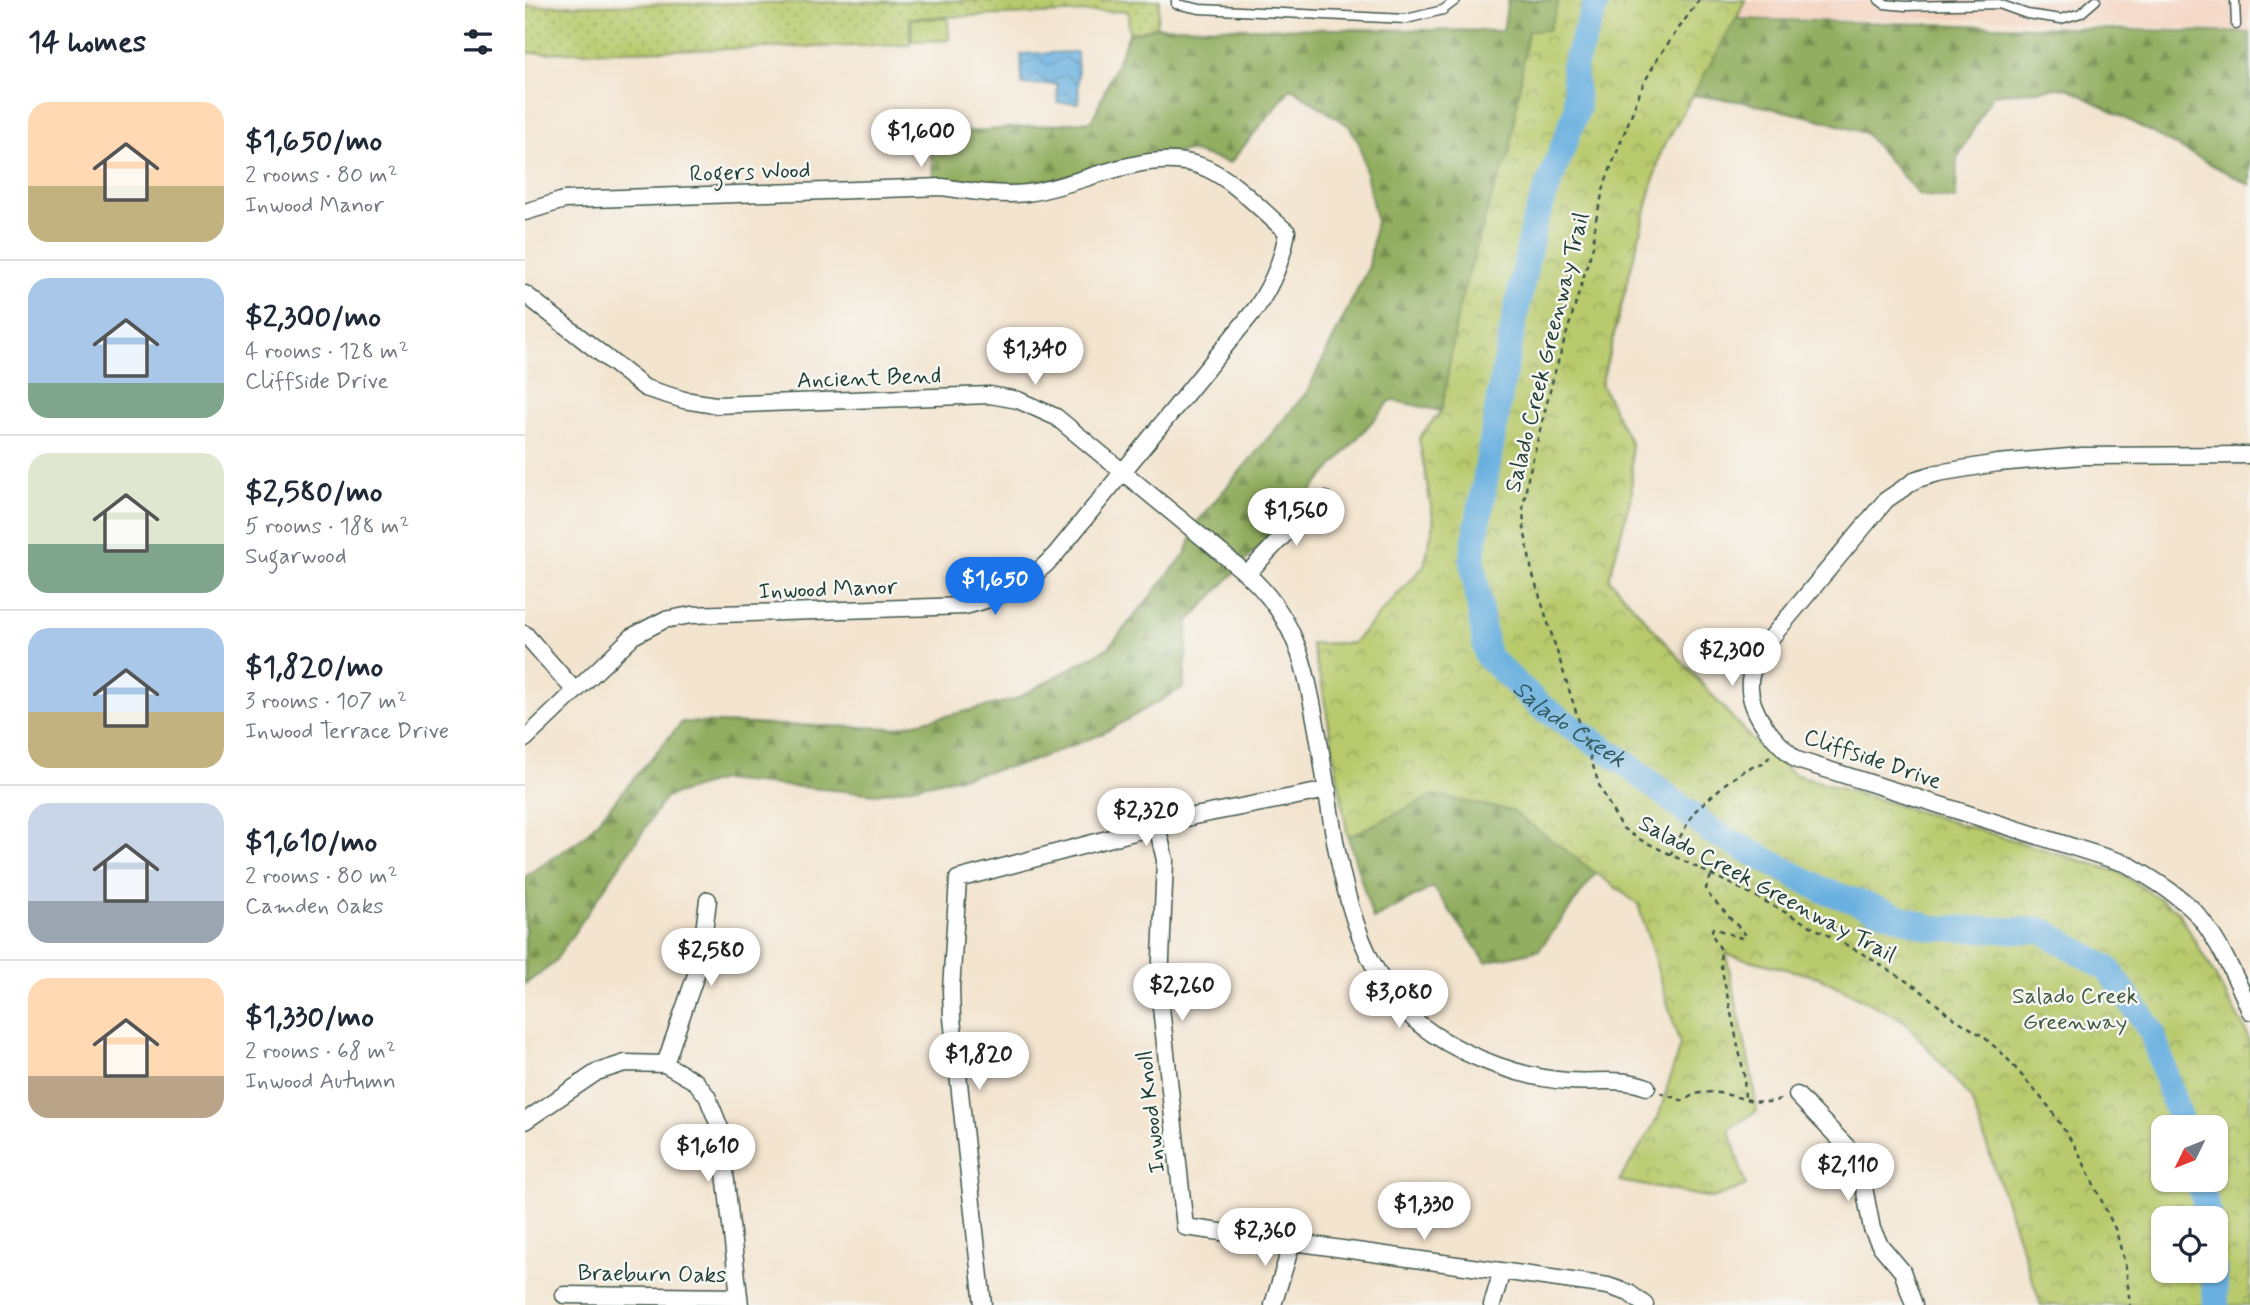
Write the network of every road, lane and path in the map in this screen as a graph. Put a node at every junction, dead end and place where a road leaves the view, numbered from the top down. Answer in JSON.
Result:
{"nodes":[{"id":1,"x":1176,"y":0,"type":"edge"},
{"id":2,"x":1456,"y":0,"type":"edge"},
{"id":3,"x":1699,"y":0,"type":"edge"},
{"id":4,"x":1879,"y":0,"type":"edge"},
{"id":5,"x":2096,"y":0,"type":"edge"},
{"id":6,"x":2235,"y":0,"type":"edge"},
{"id":7,"x":2236,"y":25,"type":"dead end"},
{"id":8,"x":525,"y":212,"type":"edge"},
{"id":9,"x":1287,"y":232,"type":"joint"},
{"id":10,"x":525,"y":294,"type":"edge"},
{"id":11,"x":2250,"y":455,"type":"edge"},
{"id":12,"x":1123,"y":471,"type":"junction"},
{"id":13,"x":1325,"y":500,"type":"dead end"},
{"id":14,"x":1247,"y":574,"type":"junction"},
{"id":15,"x":525,"y":634,"type":"edge"},
{"id":16,"x":575,"y":691,"type":"junction"},
{"id":17,"x":525,"y":738,"type":"edge"},
{"id":18,"x":1780,"y":746,"type":"junction"},
{"id":19,"x":1328,"y":790,"type":"junction"},
{"id":20,"x":1157,"y":826,"type":"junction"},
{"id":21,"x":1670,"y":855,"type":"junction"},
{"id":22,"x":1712,"y":876,"type":"junction"},
{"id":23,"x":708,"y":900,"type":"dead end"},
{"id":24,"x":2250,"y":1011,"type":"edge"},
{"id":25,"x":665,"y":1064,"type":"junction"},
{"id":26,"x":1647,"y":1087,"type":"joint"},
{"id":27,"x":1797,"y":1095,"type":"joint"},
{"id":28,"x":1745,"y":1099,"type":"junction"},
{"id":29,"x":525,"y":1121,"type":"edge"},
{"id":30,"x":1293,"y":1243,"type":"junction"},
{"id":31,"x":1502,"y":1271,"type":"junction"},
{"id":32,"x":564,"y":1294,"type":"dead end"},
{"id":33,"x":739,"y":1301,"type":"edge"},
{"id":34,"x":983,"y":1305,"type":"edge"},
{"id":35,"x":1273,"y":1305,"type":"edge"},
{"id":36,"x":1492,"y":1305,"type":"edge"},
{"id":37,"x":1645,"y":1305,"type":"edge"},
{"id":38,"x":1914,"y":1305,"type":"edge"},
{"id":39,"x":2130,"y":1305,"type":"edge"}],
"edges":[{"from":1,"to":2,"type":"lane"},
{"from":3,"to":21,"type":"path","name":"Salado Creek Greenway Trail"},
{"from":4,"to":5,"type":"lane"},
{"from":6,"to":7,"type":"lane"},
{"from":8,"to":9,"type":"street","name":"Rogers Wood"},
{"from":9,"to":12,"type":"street","name":"Inwood Manor"},
{"from":10,"to":12,"type":"street","name":"Ancient Bend"},
{"from":11,"to":18,"type":"street","name":"Cliffside Drive"},
{"from":12,"to":14,"type":"street","name":"Ancient Bend"},
{"from":12,"to":16,"type":"street","name":"Inwood Manor"},
{"from":13,"to":14,"type":"street"},
{"from":14,"to":19,"type":"street","name":"Ancient Bend"},
{"from":15,"to":16,"type":"street"},
{"from":16,"to":17,"type":"street","name":"Inwood Manor"},
{"from":18,"to":21,"type":"path"},
{"from":18,"to":24,"type":"street","name":"Cliffside Drive"},
{"from":19,"to":20,"type":"street"},
{"from":19,"to":26,"type":"street","name":"Ancient Bend"},
{"from":20,"to":30,"type":"street","name":"Inwood Knoll"},
{"from":20,"to":34,"type":"street"},
{"from":21,"to":22,"type":"path","name":"Salado Creek Greenway Trail"},
{"from":22,"to":28,"type":"path"},
{"from":22,"to":39,"type":"path","name":"Salado Creek Greenway Trail"},
{"from":23,"to":25,"type":"street"},
{"from":25,"to":29,"type":"street"},
{"from":25,"to":33,"type":"street"},
{"from":26,"to":28,"type":"path"},
{"from":27,"to":28,"type":"path"},
{"from":27,"to":38,"type":"street"},
{"from":30,"to":31,"type":"street"},
{"from":30,"to":35,"type":"street"},
{"from":31,"to":36,"type":"street"},
{"from":31,"to":37,"type":"street"},
{"from":32,"to":33,"type":"street","name":"Braeburn Oaks"}]}
